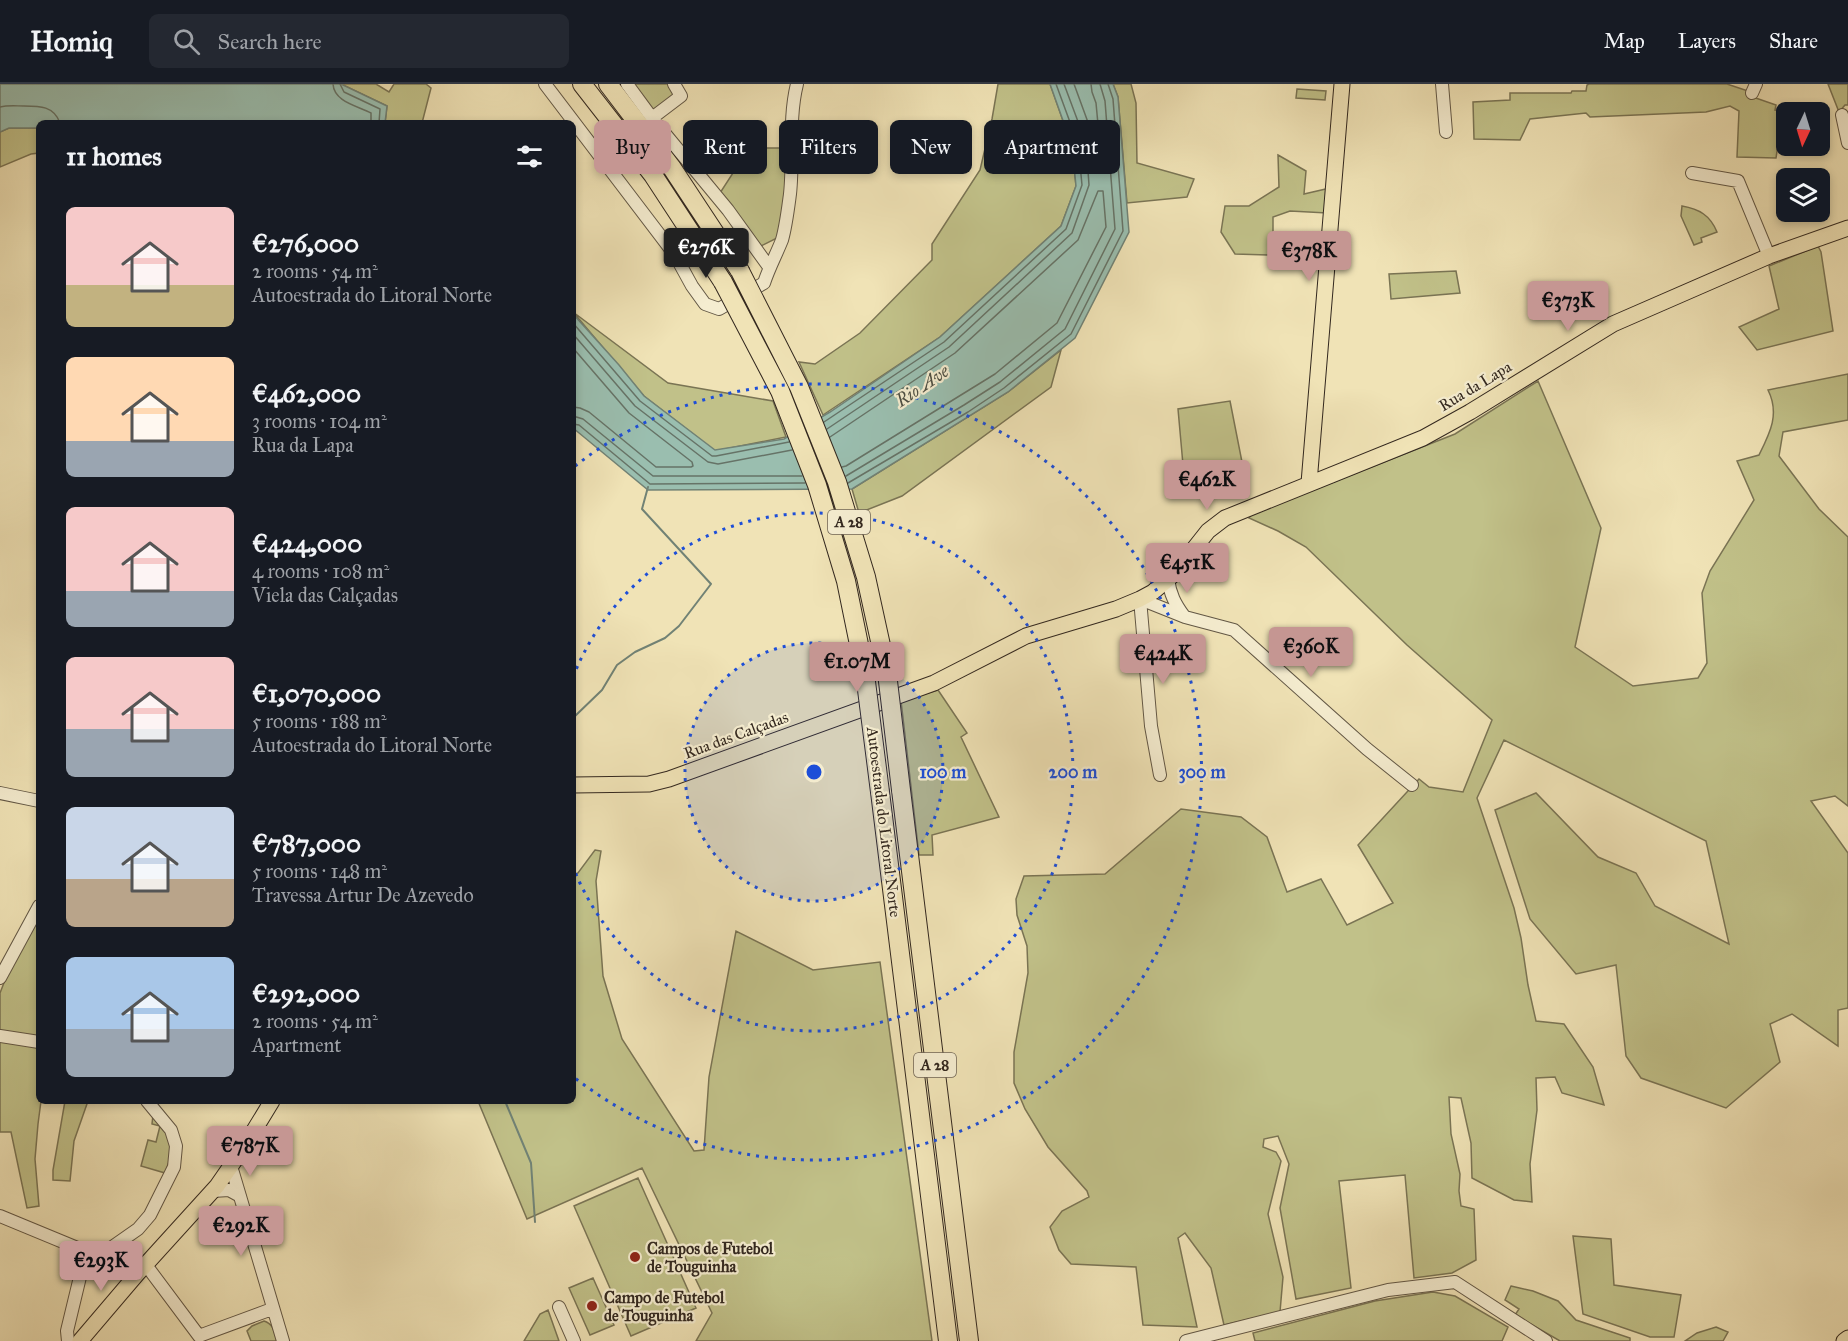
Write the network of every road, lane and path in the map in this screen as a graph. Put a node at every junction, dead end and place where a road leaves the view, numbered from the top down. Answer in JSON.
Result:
{"nodes":[{"id":1,"x":544,"y":84,"type":"edge"},
{"id":2,"x":582,"y":84,"type":"edge"},
{"id":3,"x":608,"y":84,"type":"edge"},
{"id":4,"x":627,"y":84,"type":"edge"},
{"id":5,"x":674,"y":84,"type":"edge"},
{"id":6,"x":798,"y":84,"type":"edge"},
{"id":7,"x":1342,"y":84,"type":"edge"},
{"id":8,"x":1442,"y":84,"type":"edge"},
{"id":9,"x":1842,"y":115,"type":"dead end"},
{"id":10,"x":652,"y":118,"type":"junction"},
{"id":11,"x":572,"y":120,"type":"edge"},
{"id":12,"x":576,"y":126,"type":"edge"},
{"id":13,"x":1446,"y":132,"type":"dead end"},
{"id":14,"x":1848,"y":142,"type":"edge"},
{"id":15,"x":1692,"y":173,"type":"dead end"},
{"id":16,"x":1848,"y":228,"type":"edge"},
{"id":17,"x":1769,"y":256,"type":"junction"},
{"id":18,"x":769,"y":267,"type":"junction"},
{"id":19,"x":1310,"y":483,"type":"junction"},
{"id":20,"x":1168,"y":579,"type":"junction"},
{"id":21,"x":1140,"y":599,"type":"junction"},
{"id":22,"x":1185,"y":617,"type":"junction"},
{"id":23,"x":1160,"y":775,"type":"dead end"},
{"id":24,"x":576,"y":785,"type":"edge"},
{"id":25,"x":1413,"y":785,"type":"dead end"},
{"id":26,"x":0,"y":793,"type":"edge"},
{"id":27,"x":36,"y":800,"type":"edge"},
{"id":28,"x":36,"y":912,"type":"edge"},
{"id":29,"x":0,"y":978,"type":"edge"},
{"id":30,"x":0,"y":1036,"type":"edge"},
{"id":31,"x":36,"y":1042,"type":"edge"},
{"id":32,"x":149,"y":1104,"type":"edge"},
{"id":33,"x":270,"y":1104,"type":"edge"},
{"id":34,"x":231,"y":1166,"type":"junction"},
{"id":35,"x":213,"y":1191,"type":"junction"},
{"id":36,"x":240,"y":1197,"type":"junction"},
{"id":37,"x":0,"y":1216,"type":"edge"},
{"id":38,"x":92,"y":1254,"type":"junction"},
{"id":39,"x":142,"y":1269,"type":"junction"},
{"id":40,"x":559,"y":1307,"type":"dead end"},
{"id":41,"x":272,"y":1309,"type":"junction"},
{"id":42,"x":1219,"y":1337,"type":"edge"},
{"id":43,"x":1848,"y":1338,"type":"edge"},
{"id":44,"x":68,"y":1341,"type":"edge"},
{"id":45,"x":80,"y":1341,"type":"edge"},
{"id":46,"x":283,"y":1341,"type":"edge"},
{"id":47,"x":574,"y":1341,"type":"edge"},
{"id":48,"x":948,"y":1341,"type":"edge"},
{"id":49,"x":969,"y":1341,"type":"edge"},
{"id":50,"x":1186,"y":1341,"type":"edge"},
{"id":51,"x":1546,"y":1341,"type":"edge"},
{"id":52,"x":1844,"y":1341,"type":"edge"}],
"edges":[{"from":1,"to":11,"type":"street"},
{"from":2,"to":48,"type":"highway","name":"Autoestrada do Litoral Norte","number":"A 28","bridge":true},
{"from":3,"to":49,"type":"highway","name":"Autoestrada do Litoral Norte","number":"A 28","bridge":true},
{"from":4,"to":10,"type":"street"},
{"from":5,"to":10,"type":"street"},
{"from":6,"to":18,"type":"street"},
{"from":7,"to":19,"type":"main road"},
{"from":8,"to":13,"type":"street"},
{"from":9,"to":14,"type":"street"},
{"from":10,"to":18,"type":"street"},
{"from":12,"to":18,"type":"street"},
{"from":15,"to":17,"type":"street"},
{"from":16,"to":17,"type":"main road","name":"Rua da Lapa"},
{"from":17,"to":19,"type":"main road","name":"Rua da Lapa"},
{"from":19,"to":20,"type":"main road","name":"Rua da Lapa"},
{"from":20,"to":21,"type":"main road","name":"Rua da Lapa"},
{"from":20,"to":22,"type":"street"},
{"from":21,"to":22,"type":"street"},
{"from":21,"to":23,"type":"street"},
{"from":21,"to":24,"type":"main road","name":"Rua das Calçadas"},
{"from":22,"to":25,"type":"street"},
{"from":26,"to":27,"type":"street"},
{"from":28,"to":29,"type":"street"},
{"from":30,"to":31,"type":"street"},
{"from":32,"to":38,"type":"street"},
{"from":33,"to":34,"type":"main road"},
{"from":34,"to":35,"type":"main road"},
{"from":34,"to":36,"type":"street"},
{"from":35,"to":36,"type":"street"},
{"from":35,"to":39,"type":"main road"},
{"from":36,"to":41,"type":"street"},
{"from":37,"to":38,"type":"street"},
{"from":38,"to":39,"type":"street"},
{"from":38,"to":44,"type":"street"},
{"from":39,"to":41,"type":"street"},
{"from":39,"to":45,"type":"main road"},
{"from":40,"to":47,"type":"street"},
{"from":41,"to":46,"type":"street"},
{"from":42,"to":50,"type":"street"},
{"from":42,"to":51,"type":"street"},
{"from":43,"to":52,"type":"main road"}]}
